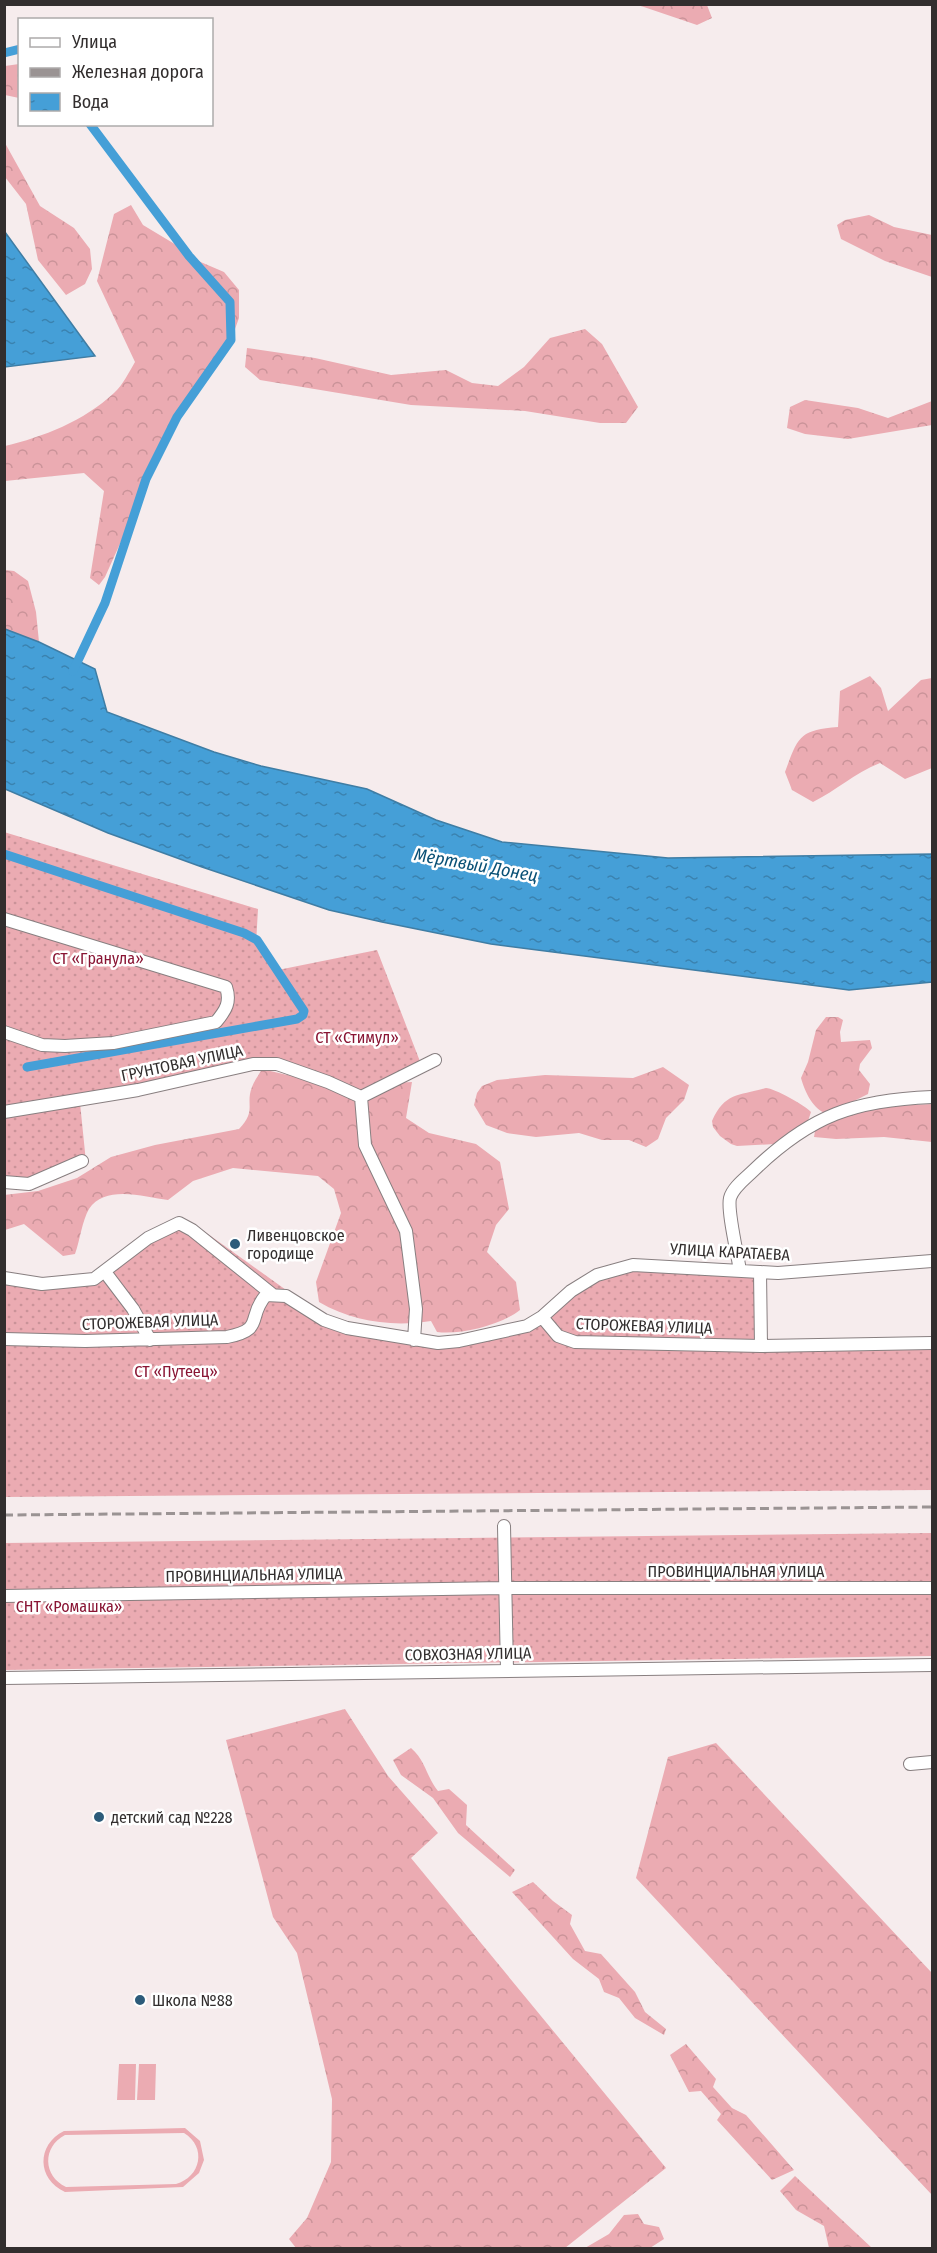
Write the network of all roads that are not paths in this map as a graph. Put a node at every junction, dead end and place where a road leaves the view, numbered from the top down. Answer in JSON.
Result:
{"nodes":[{"id":1,"x":4,"y":919,"type":"edge"},
{"id":2,"x":4,"y":1032,"type":"edge"},
{"id":3,"x":435,"y":1060,"type":"dead end"},
{"id":4,"x":360,"y":1097,"type":"junction"},
{"id":5,"x":933,"y":1097,"type":"edge"},
{"id":6,"x":4,"y":1112,"type":"edge"},
{"id":7,"x":82,"y":1161,"type":"dead end"},
{"id":8,"x":4,"y":1182,"type":"edge"},
{"id":9,"x":933,"y":1261,"type":"edge"},
{"id":10,"x":740,"y":1271,"type":"junction"},
{"id":11,"x":105,"y":1272,"type":"junction"},
{"id":12,"x":760,"y":1272,"type":"junction"},
{"id":13,"x":4,"y":1278,"type":"edge"},
{"id":14,"x":273,"y":1295,"type":"junction"},
{"id":15,"x":542,"y":1317,"type":"junction"},
{"id":16,"x":4,"y":1339,"type":"edge"},
{"id":17,"x":150,"y":1340,"type":"junction"},
{"id":18,"x":414,"y":1340,"type":"junction"},
{"id":19,"x":933,"y":1343,"type":"edge"},
{"id":20,"x":760,"y":1346,"type":"junction"},
{"id":21,"x":504,"y":1526,"type":"dead end"},
{"id":22,"x":504,"y":1588,"type":"junction"},
{"id":23,"x":933,"y":1588,"type":"edge"},
{"id":24,"x":4,"y":1596,"type":"edge"},
{"id":25,"x":933,"y":1665,"type":"edge"},
{"id":26,"x":507,"y":1670,"type":"junction"},
{"id":27,"x":4,"y":1678,"type":"edge"},
{"id":28,"x":933,"y":1762,"type":"edge"},
{"id":29,"x":910,"y":1764,"type":"dead end"}],
"edges":[{"from":1,"to":2,"type":"street"},
{"from":3,"to":4,"type":"street"},
{"from":4,"to":6,"type":"street","name":"ГРУНТОВАЯ УЛИЦА"},
{"from":4,"to":18,"type":"street"},
{"from":5,"to":10,"type":"street"},
{"from":7,"to":8,"type":"street"},
{"from":9,"to":12,"type":"street","name":"УЛИЦА КАРАТАЕВА"},
{"from":10,"to":12,"type":"street","name":"УЛИЦА КАРАТАЕВА"},
{"from":10,"to":15,"type":"street","name":"УЛИЦА КАРАТАЕВА"},
{"from":11,"to":13,"type":"street"},
{"from":11,"to":14,"type":"street"},
{"from":11,"to":17,"type":"street"},
{"from":12,"to":20,"type":"street"},
{"from":14,"to":17,"type":"street","name":"СТОРОЖЕВАЯ УЛИЦА"},
{"from":14,"to":18,"type":"street"},
{"from":15,"to":18,"type":"street"},
{"from":15,"to":20,"type":"street","name":"СТОРОЖЕВАЯ УЛИЦА"},
{"from":16,"to":17,"type":"street","name":"СТОРОЖЕВАЯ УЛИЦА"},
{"from":19,"to":20,"type":"street","name":"СТОРОЖЕВАЯ УЛИЦА"},
{"from":21,"to":22,"type":"street"},
{"from":22,"to":23,"type":"street","name":"ПРОВИНЦИАЛЬНАЯ УЛИЦА"},
{"from":22,"to":24,"type":"street","name":"ПРОВИНЦИАЛЬНАЯ УЛИЦА"},
{"from":22,"to":26,"type":"street"},
{"from":25,"to":26,"type":"street","name":"СОВХОЗНАЯ УЛИЦА"},
{"from":26,"to":27,"type":"street","name":"СОВХОЗНАЯ УЛИЦА"},
{"from":28,"to":29,"type":"street"}]}
